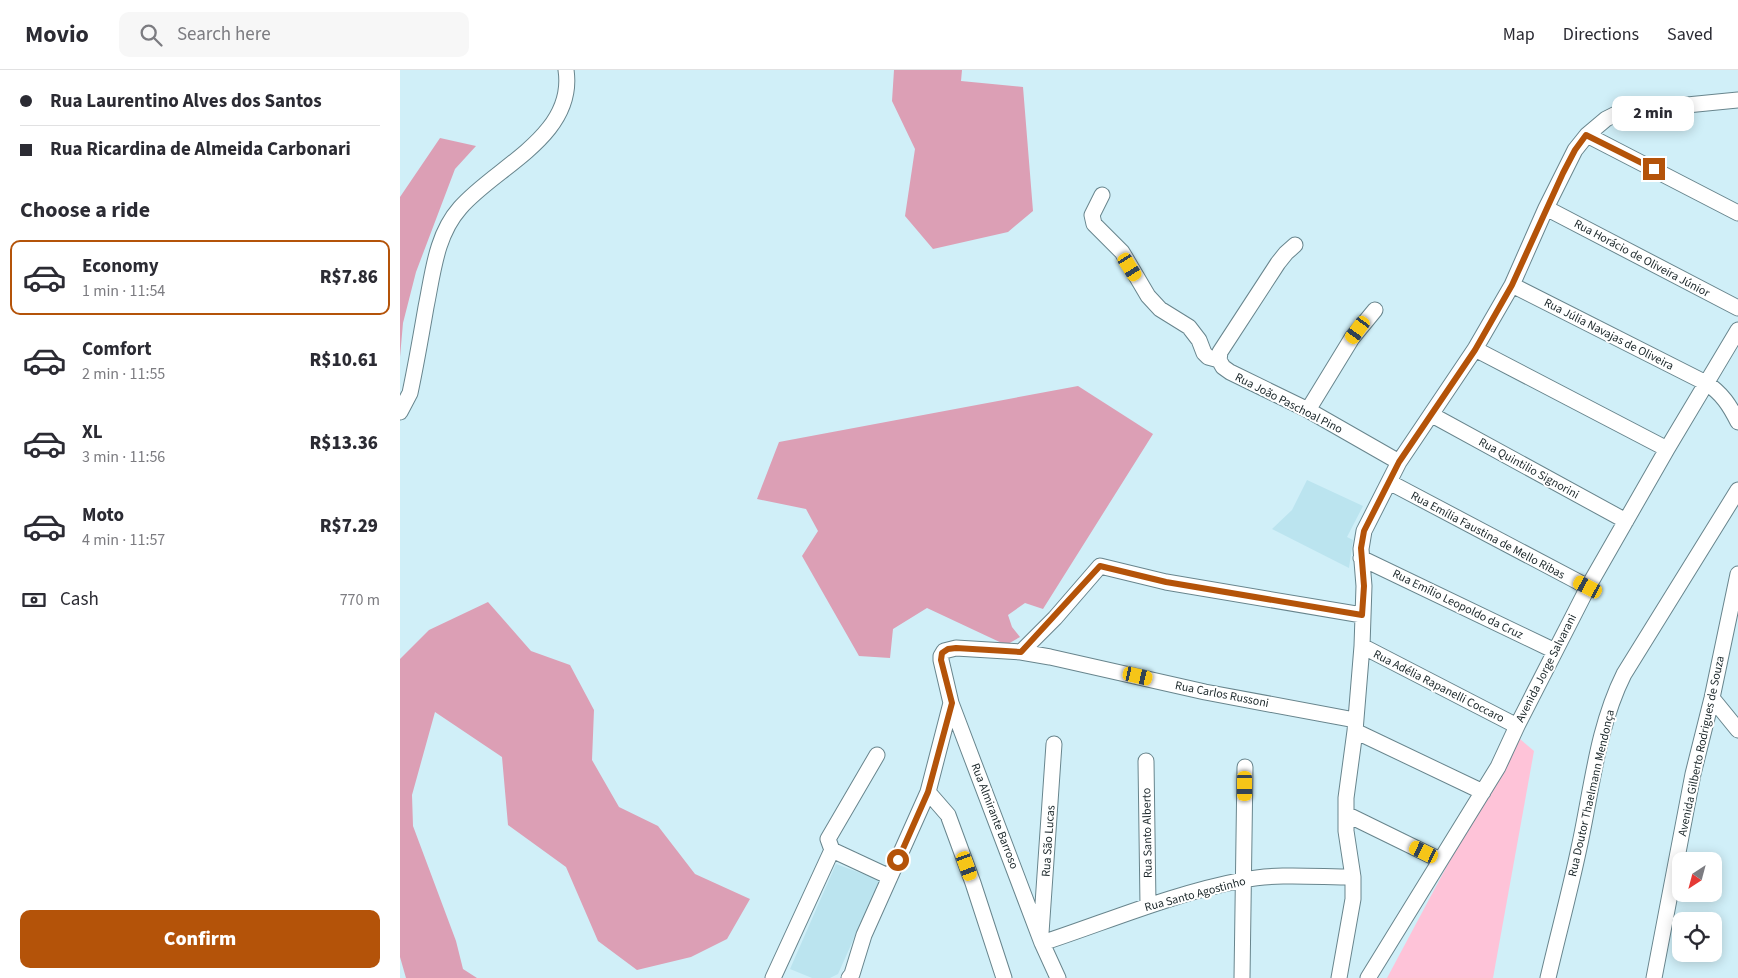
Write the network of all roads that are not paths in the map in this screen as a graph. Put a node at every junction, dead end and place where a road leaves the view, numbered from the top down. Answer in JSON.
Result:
{"nodes":[{"id":1,"x":566,"y":70,"type":"edge"},
{"id":2,"x":1738,"y":100,"type":"edge"},
{"id":3,"x":1586,"y":135,"type":"junction"},
{"id":4,"x":1102,"y":195,"type":"dead end"},
{"id":5,"x":1546,"y":208,"type":"junction"},
{"id":6,"x":1738,"y":213,"type":"edge"},
{"id":7,"x":1295,"y":245,"type":"dead end"},
{"id":8,"x":1512,"y":285,"type":"junction"},
{"id":9,"x":1738,"y":308,"type":"edge"},
{"id":10,"x":1375,"y":310,"type":"dead end"},
{"id":11,"x":1738,"y":330,"type":"edge"},
{"id":12,"x":1475,"y":350,"type":"junction"},
{"id":13,"x":1219,"y":360,"type":"junction"},
{"id":14,"x":1706,"y":383,"type":"junction"},
{"id":15,"x":1308,"y":410,"type":"junction"},
{"id":16,"x":400,"y":412,"type":"edge"},
{"id":17,"x":1432,"y":415,"type":"junction"},
{"id":18,"x":1738,"y":422,"type":"edge"},
{"id":19,"x":1666,"y":449,"type":"junction"},
{"id":20,"x":1399,"y":462,"type":"junction"},
{"id":21,"x":1388,"y":482,"type":"junction"},
{"id":22,"x":1738,"y":490,"type":"edge"},
{"id":23,"x":1626,"y":521,"type":"junction"},
{"id":24,"x":1361,"y":558,"type":"junction"},
{"id":25,"x":1738,"y":574,"type":"edge"},
{"id":26,"x":1588,"y":587,"type":"junction"},
{"id":27,"x":1362,"y":615,"type":"junction"},
{"id":28,"x":1362,"y":646,"type":"junction"},
{"id":29,"x":1555,"y":651,"type":"junction"},
{"id":30,"x":1021,"y":652,"type":"junction"},
{"id":31,"x":942,"y":653,"type":"joint"},
{"id":32,"x":1712,"y":698,"type":"junction"},
{"id":33,"x":952,"y":703,"type":"junction"},
{"id":34,"x":1355,"y":725,"type":"junction"},
{"id":35,"x":1517,"y":726,"type":"junction"},
{"id":36,"x":1738,"y":730,"type":"edge"},
{"id":37,"x":1054,"y":744,"type":"dead end"},
{"id":38,"x":877,"y":755,"type":"dead end"},
{"id":39,"x":1146,"y":761,"type":"dead end"},
{"id":40,"x":1245,"y":767,"type":"dead end"},
{"id":41,"x":928,"y":792,"type":"junction"},
{"id":42,"x":1483,"y":792,"type":"junction"},
{"id":43,"x":1346,"y":814,"type":"junction"},
{"id":44,"x":832,"y":850,"type":"junction"},
{"id":45,"x":1440,"y":860,"type":"junction"},
{"id":46,"x":890,"y":877,"type":"junction"},
{"id":47,"x":1353,"y":877,"type":"junction"},
{"id":48,"x":1244,"y":880,"type":"junction"},
{"id":49,"x":1148,"y":905,"type":"junction"},
{"id":50,"x":1043,"y":944,"type":"junction"},
{"id":51,"x":777,"y":977,"type":"edge"},
{"id":52,"x":849,"y":978,"type":"edge"},
{"id":53,"x":1004,"y":978,"type":"edge"},
{"id":54,"x":1047,"y":978,"type":"edge"},
{"id":55,"x":1058,"y":978,"type":"edge"},
{"id":56,"x":1242,"y":978,"type":"edge"},
{"id":57,"x":1339,"y":978,"type":"edge"},
{"id":58,"x":1368,"y":978,"type":"edge"},
{"id":59,"x":1548,"y":978,"type":"edge"},
{"id":60,"x":1654,"y":978,"type":"edge"}],
"edges":[{"from":1,"to":16,"type":"street"},
{"from":2,"to":3,"type":"street"},
{"from":3,"to":5,"type":"street"},
{"from":3,"to":6,"type":"street"},
{"from":4,"to":13,"type":"street","name":"Rua João Paschoal Pino"},
{"from":5,"to":8,"type":"street"},
{"from":5,"to":9,"type":"street","name":"Rua Horácio de Oliveira Júnior"},
{"from":7,"to":13,"type":"street"},
{"from":8,"to":12,"type":"street"},
{"from":8,"to":14,"type":"street","name":"Rua Júlia Navajas de Oliveira"},
{"from":10,"to":15,"type":"street"},
{"from":11,"to":14,"type":"street","name":"Avenida Jorge Salvarani"},
{"from":12,"to":17,"type":"street"},
{"from":12,"to":19,"type":"street"},
{"from":13,"to":15,"type":"street","name":"Rua João Paschoal Pino"},
{"from":14,"to":18,"type":"street"},
{"from":14,"to":19,"type":"street","name":"Avenida Jorge Salvarani"},
{"from":15,"to":20,"type":"street","name":"Rua João Paschoal Pino"},
{"from":17,"to":20,"type":"street"},
{"from":17,"to":23,"type":"street","name":"Rua Quintilio Signorini"},
{"from":19,"to":23,"type":"street","name":"Avenida Jorge Salvarani"},
{"from":20,"to":21,"type":"street"},
{"from":21,"to":24,"type":"street"},
{"from":21,"to":26,"type":"street","name":"Rua Emília Faustina de Mello Ribas"},
{"from":22,"to":59,"type":"street","name":"Rua Doutor Thaelmann Mendonça"},
{"from":23,"to":26,"type":"street","name":"Avenida Jorge Salvarani"},
{"from":24,"to":27,"type":"street"},
{"from":24,"to":29,"type":"street","name":"Rua Emílio Leopoldo da Cruz"},
{"from":25,"to":32,"type":"street","name":"Avenida Gilberto Rodrigues de Souza"},
{"from":26,"to":29,"type":"street","name":"Avenida Jorge Salvarani"},
{"from":27,"to":28,"type":"street"},
{"from":27,"to":30,"type":"street"},
{"from":28,"to":34,"type":"street"},
{"from":28,"to":35,"type":"street","name":"Rua Adélia Rapanelli Coccaro"},
{"from":29,"to":35,"type":"street","name":"Avenida Jorge Salvarani"},
{"from":30,"to":31,"type":"street","name":"Rua Carlos Russoni"},
{"from":30,"to":34,"type":"street","name":"Rua Carlos Russoni"},
{"from":31,"to":33,"type":"street","name":"Rua Almirante Barroso"},
{"from":32,"to":36,"type":"street"},
{"from":32,"to":60,"type":"street","name":"Avenida Gilberto Rodrigues de Souza"},
{"from":33,"to":41,"type":"street"},
{"from":33,"to":50,"type":"street","name":"Rua Almirante Barroso"},
{"from":34,"to":42,"type":"street","name":"Rua Carlos Russoni"},
{"from":34,"to":43,"type":"street"},
{"from":35,"to":42,"type":"street","name":"Avenida Jorge Salvarani"},
{"from":37,"to":50,"type":"street","name":"Rua São Lucas"},
{"from":38,"to":44,"type":"street"},
{"from":39,"to":49,"type":"street","name":"Rua Santo Alberto"},
{"from":40,"to":48,"type":"street"},
{"from":41,"to":46,"type":"street"},
{"from":41,"to":53,"type":"street"},
{"from":42,"to":45,"type":"street","name":"Avenida Jorge Salvarani"},
{"from":43,"to":45,"type":"street"},
{"from":43,"to":47,"type":"street"},
{"from":44,"to":46,"type":"street"},
{"from":44,"to":51,"type":"street"},
{"from":45,"to":58,"type":"street","name":"Avenida Jorge Salvarani"},
{"from":46,"to":52,"type":"street"},
{"from":47,"to":48,"type":"street","name":"Rua Santo Agostinho"},
{"from":47,"to":57,"type":"street"},
{"from":48,"to":49,"type":"street","name":"Rua Santo Agostinho"},
{"from":48,"to":56,"type":"street"},
{"from":49,"to":50,"type":"street","name":"Rua Santo Agostinho"},
{"from":50,"to":54,"type":"street"},
{"from":50,"to":55,"type":"street","name":"Rua Almirante Barroso"}]}
